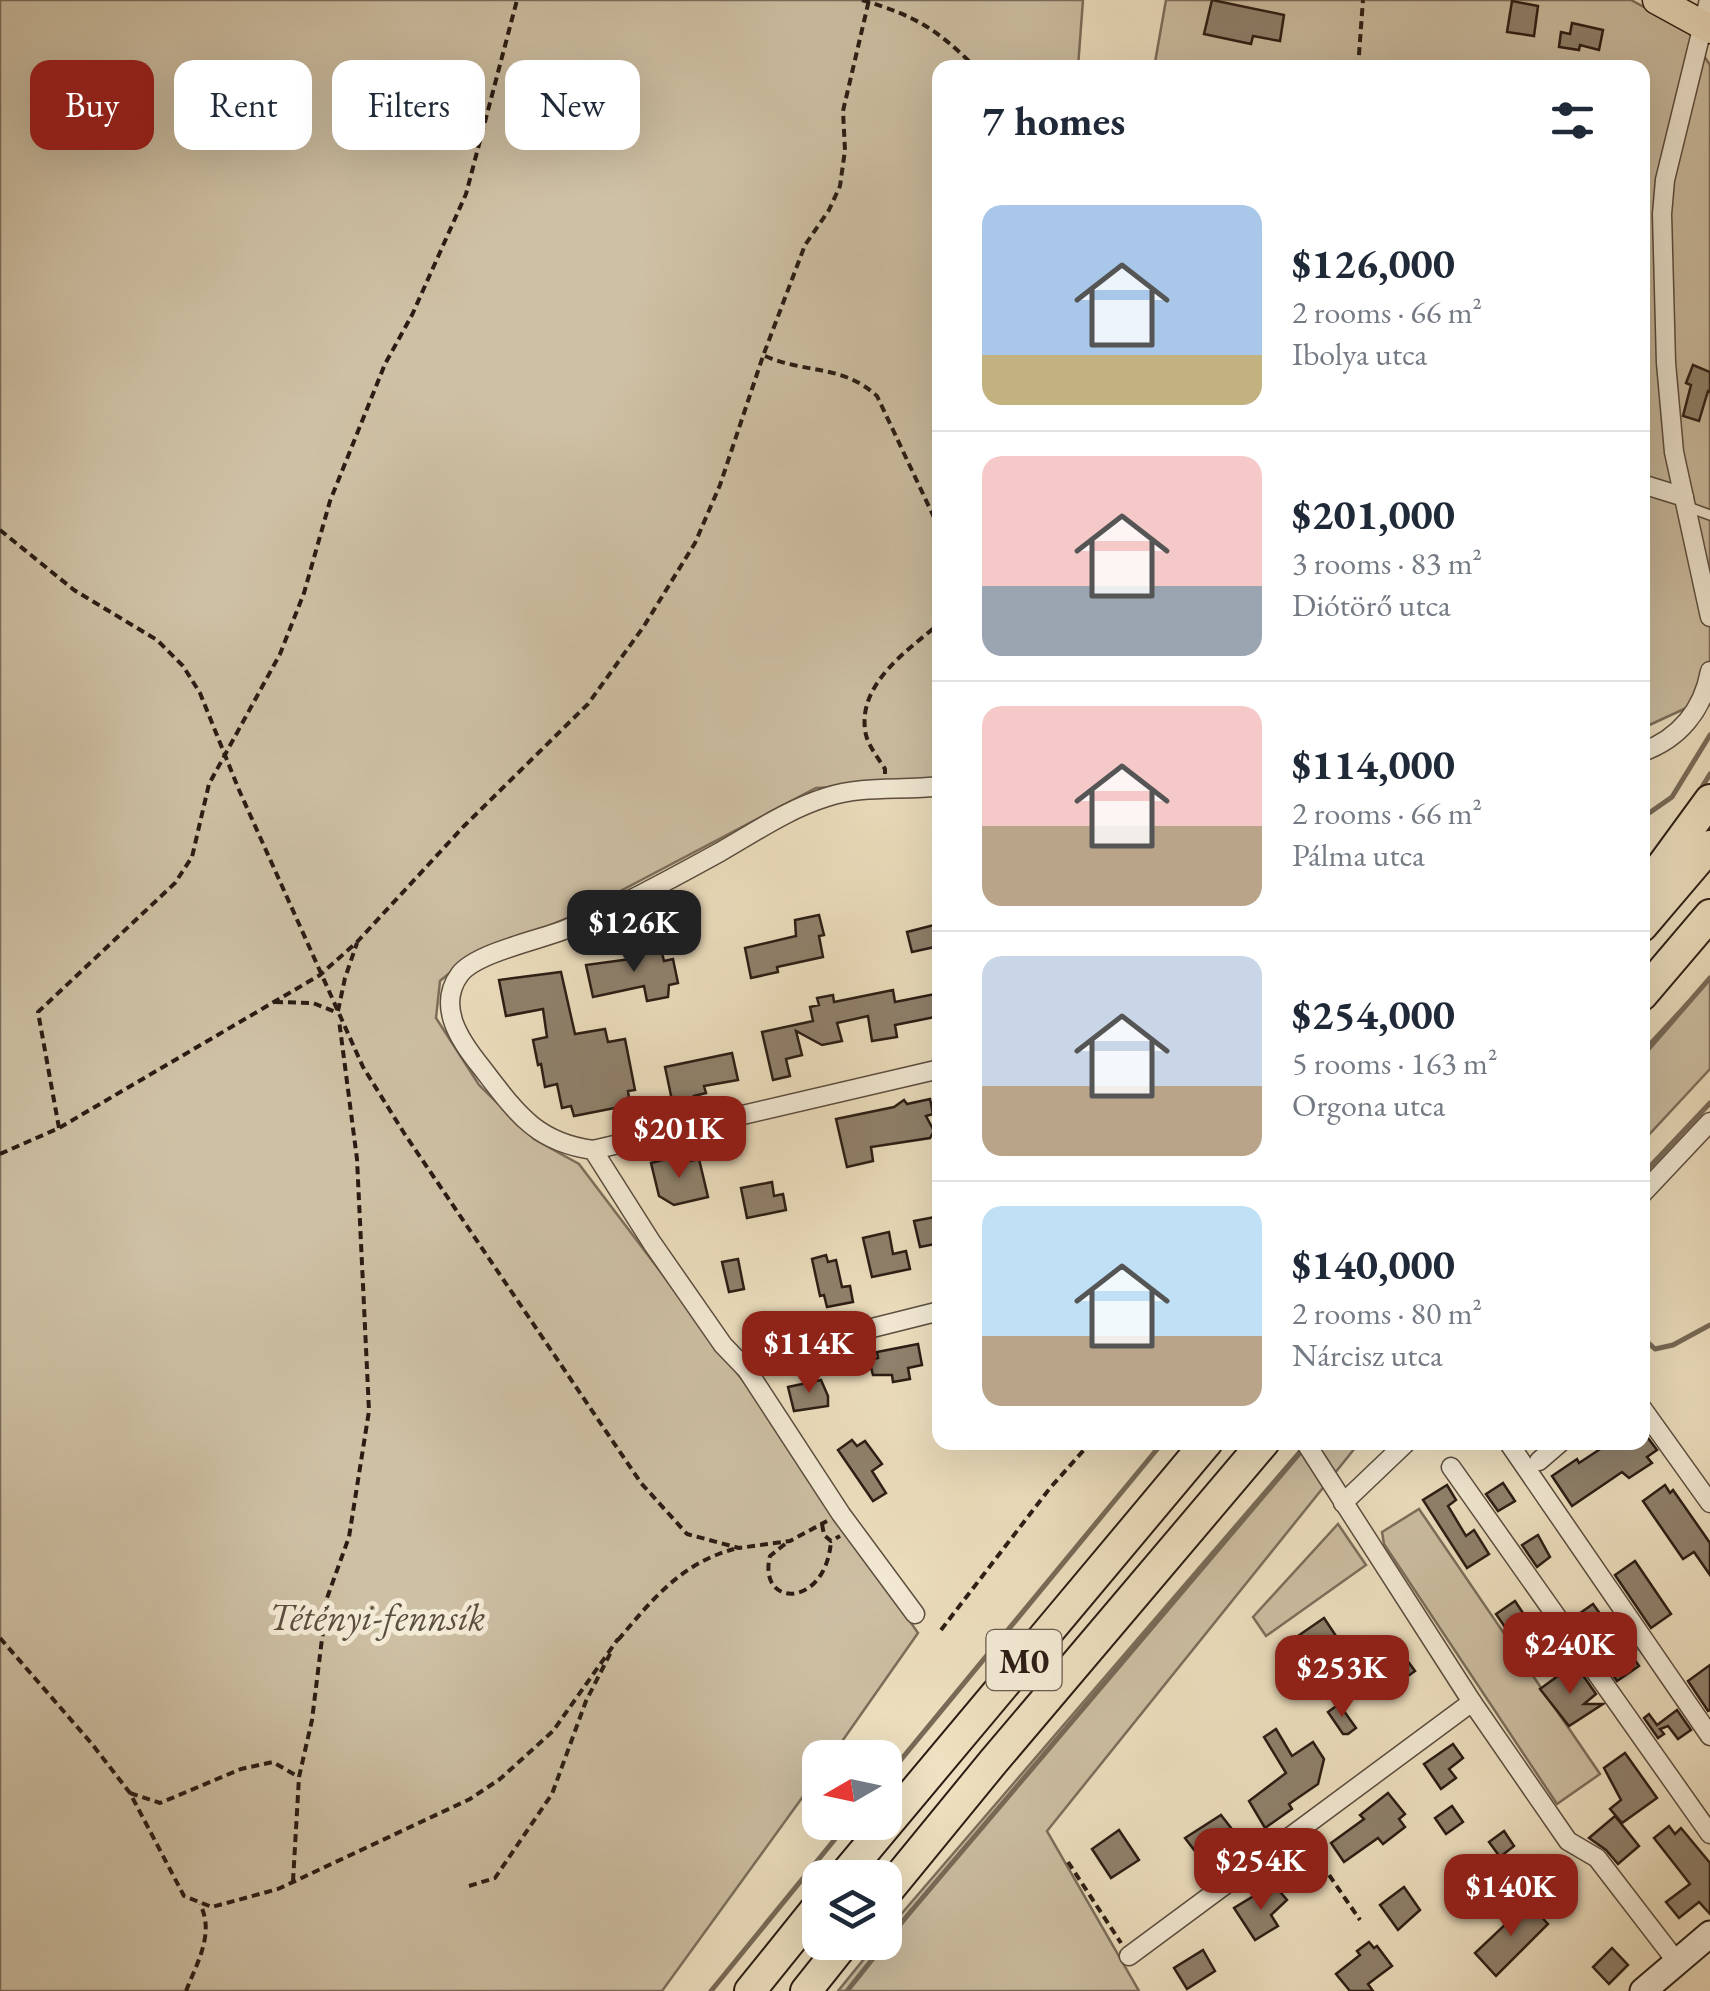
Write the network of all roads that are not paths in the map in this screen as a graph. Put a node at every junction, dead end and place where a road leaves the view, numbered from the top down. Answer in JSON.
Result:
{"nodes":[{"id":1,"x":1657,"y":0,"type":"edge"},
{"id":2,"x":1707,"y":18,"type":"edge"},
{"id":3,"x":1650,"y":487,"type":"edge"},
{"id":4,"x":1685,"y":502,"type":"junction"},
{"id":5,"x":1710,"y":515,"type":"edge"},
{"id":6,"x":1710,"y":617,"type":"edge"},
{"id":7,"x":1710,"y":672,"type":"edge"},
{"id":8,"x":1650,"y":749,"type":"edge"},
{"id":9,"x":932,"y":786,"type":"edge"},
{"id":10,"x":1710,"y":800,"type":"edge"},
{"id":11,"x":1710,"y":846,"type":"edge"},
{"id":12,"x":1650,"y":882,"type":"edge"},
{"id":13,"x":1710,"y":915,"type":"edge"},
{"id":14,"x":1650,"y":917,"type":"edge"},
{"id":15,"x":1710,"y":940,"type":"edge"},
{"id":16,"x":1650,"y":988,"type":"edge"},
{"id":17,"x":1650,"y":991,"type":"edge"},
{"id":18,"x":932,"y":1071,"type":"edge"},
{"id":19,"x":1710,"y":1122,"type":"edge"},
{"id":20,"x":593,"y":1150,"type":"junction"},
{"id":21,"x":1650,"y":1186,"type":"edge"},
{"id":22,"x":932,"y":1312,"type":"edge"},
{"id":23,"x":746,"y":1370,"type":"junction"},
{"id":24,"x":1650,"y":1419,"type":"edge"},
{"id":25,"x":1200,"y":1450,"type":"edge"},
{"id":26,"x":1257,"y":1450,"type":"edge"},
{"id":27,"x":1310,"y":1450,"type":"edge"},
{"id":28,"x":1398,"y":1450,"type":"edge"},
{"id":29,"x":1513,"y":1450,"type":"edge"},
{"id":30,"x":1552,"y":1450,"type":"edge"},
{"id":31,"x":1539,"y":1461,"type":"dead end"},
{"id":32,"x":1451,"y":1467,"type":"dead end"},
{"id":33,"x":1343,"y":1502,"type":"junction"},
{"id":34,"x":1710,"y":1503,"type":"edge"},
{"id":35,"x":915,"y":1614,"type":"dead end"},
{"id":36,"x":1472,"y":1702,"type":"junction"},
{"id":37,"x":1710,"y":1736,"type":"edge"},
{"id":38,"x":1710,"y":1834,"type":"edge"},
{"id":39,"x":857,"y":1860,"type":"edge"},
{"id":40,"x":902,"y":1874,"type":"edge"},
{"id":41,"x":802,"y":1926,"type":"edge"},
{"id":42,"x":1710,"y":1934,"type":"edge"},
{"id":43,"x":1129,"y":1956,"type":"road end"},
{"id":44,"x":831,"y":1960,"type":"edge"},
{"id":45,"x":1677,"y":1962,"type":"junction"},
{"id":46,"x":750,"y":1991,"type":"edge"},
{"id":47,"x":806,"y":1991,"type":"edge"},
{"id":48,"x":1643,"y":1991,"type":"edge"}],
"edges":[{"from":1,"to":2,"type":"main road"},
{"from":2,"to":4,"type":"street"},
{"from":3,"to":4,"type":"street"},
{"from":4,"to":5,"type":"lane"},
{"from":4,"to":6,"type":"street"},
{"from":7,"to":8,"type":"street"},
{"from":9,"to":20,"type":"street"},
{"from":10,"to":12,"type":"highway"},
{"from":11,"to":14,"type":"highway"},
{"from":13,"to":16,"type":"highway"},
{"from":15,"to":17,"type":"highway"},
{"from":18,"to":20,"type":"street"},
{"from":19,"to":21,"type":"street"},
{"from":20,"to":23,"type":"street"},
{"from":22,"to":23,"type":"street"},
{"from":23,"to":35,"type":"street"},
{"from":24,"to":34,"type":"street"},
{"from":25,"to":39,"type":"highway","number":"M0"},
{"from":26,"to":40,"type":"highway","number":"M0"},
{"from":27,"to":33,"type":"street"},
{"from":28,"to":33,"type":"street"},
{"from":29,"to":37,"type":"street"},
{"from":30,"to":31,"type":"street"},
{"from":32,"to":38,"type":"street"},
{"from":33,"to":36,"type":"street"},
{"from":36,"to":43,"type":"street"},
{"from":36,"to":45,"type":"street"},
{"from":41,"to":46,"type":"highway"},
{"from":42,"to":45,"type":"main road"},
{"from":44,"to":47,"type":"highway"},
{"from":45,"to":48,"type":"main road"}]}
